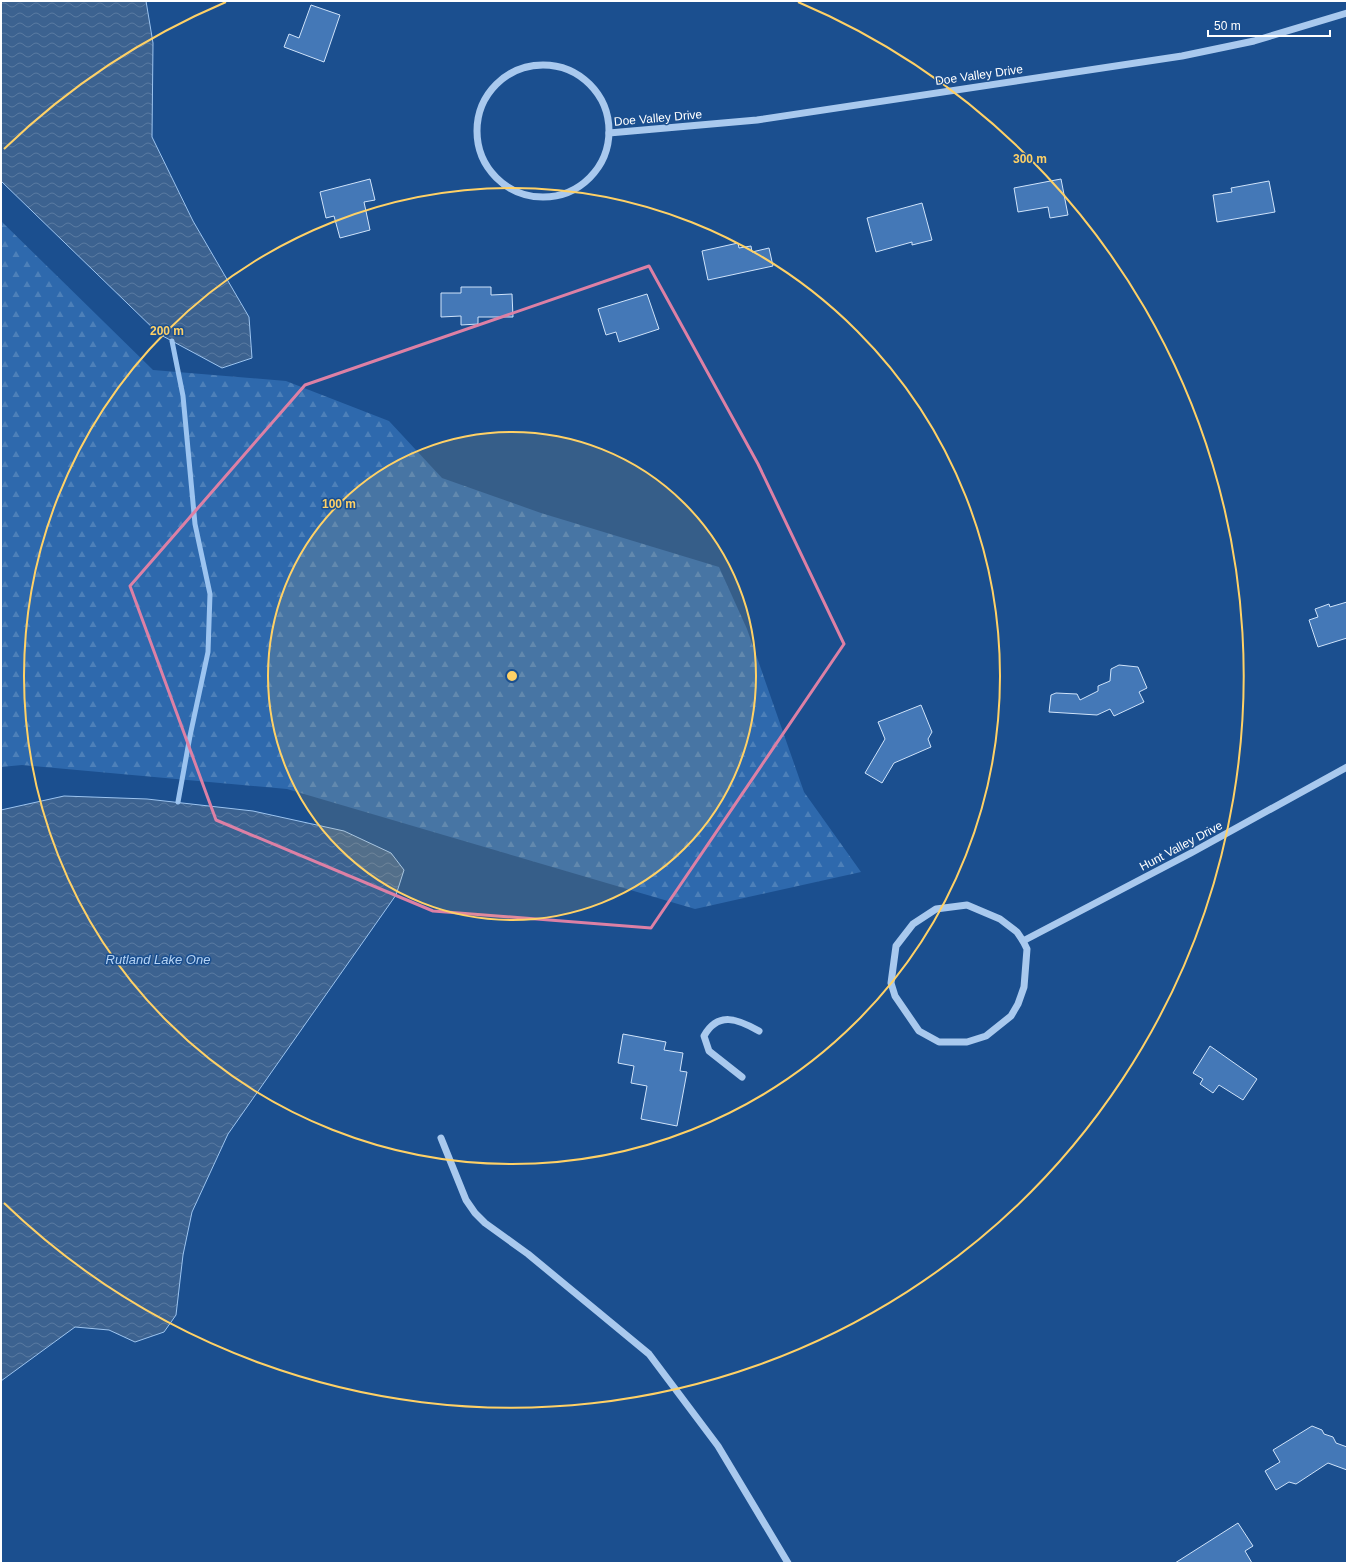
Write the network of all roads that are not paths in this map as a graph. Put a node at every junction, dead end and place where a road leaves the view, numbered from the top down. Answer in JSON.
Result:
{"nodes":[{"id":1,"x":1347,"y":13,"type":"edge"},
{"id":2,"x":609,"y":133,"type":"junction"},
{"id":3,"x":1347,"y":767,"type":"edge"},
{"id":4,"x":1023,"y":941,"type":"junction"},
{"id":5,"x":759,"y":1031,"type":"dead end"},
{"id":6,"x":742,"y":1077,"type":"dead end"},
{"id":7,"x":441,"y":1138,"type":"dead end"},
{"id":8,"x":788,"y":1563,"type":"edge"}],
"edges":[{"from":1,"to":2,"type":"street","name":"Doe Valley Drive"},
{"from":2,"to":2,"type":"street","name":"Doe Valley Drive"},
{"from":3,"to":4,"type":"street","name":"Hunt Valley Drive"},
{"from":4,"to":4,"type":"street"},
{"from":5,"to":6,"type":"street"},
{"from":7,"to":8,"type":"street"}]}
